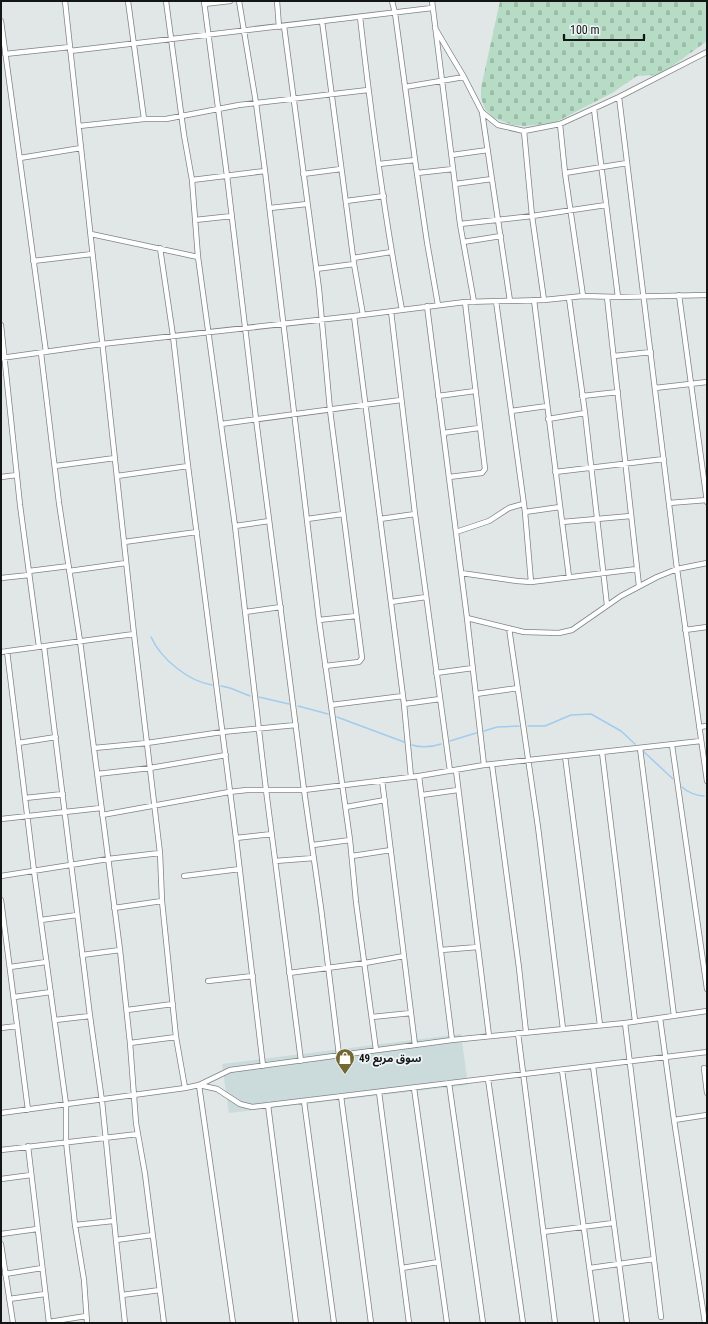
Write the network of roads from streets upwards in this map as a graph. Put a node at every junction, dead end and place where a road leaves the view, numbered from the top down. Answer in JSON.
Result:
{"nodes":[{"id":1,"x":65,"y":1,"type":"edge"},
{"id":2,"x":128,"y":1,"type":"edge"},
{"id":3,"x":166,"y":1,"type":"edge"},
{"id":4,"x":230,"y":1,"type":"edge"},
{"id":5,"x":239,"y":1,"type":"edge"},
{"id":6,"x":277,"y":1,"type":"edge"},
{"id":7,"x":392,"y":1,"type":"edge"},
{"id":8,"x":432,"y":1,"type":"edge"},
{"id":9,"x":204,"y":2,"type":"edge"},
{"id":10,"x":432,"y":8,"type":"junction"},
{"id":11,"x":396,"y":13,"type":"junction"},
{"id":12,"x":360,"y":17,"type":"junction"},
{"id":13,"x":1,"y":21,"type":"edge"},
{"id":14,"x":322,"y":21,"type":"junction"},
{"id":15,"x":282,"y":26,"type":"junction"},
{"id":16,"x":435,"y":28,"type":"junction"},
{"id":17,"x":244,"y":31,"type":"junction"},
{"id":18,"x":208,"y":35,"type":"junction"},
{"id":19,"x":171,"y":39,"type":"junction"},
{"id":20,"x":134,"y":44,"type":"junction"},
{"id":21,"x":70,"y":49,"type":"junction"},
{"id":22,"x":707,"y":52,"type":"edge"},
{"id":23,"x":5,"y":54,"type":"junction"},
{"id":24,"x":464,"y":77,"type":"junction"},
{"id":25,"x":441,"y":80,"type":"junction"},
{"id":26,"x":405,"y":87,"type":"junction"},
{"id":27,"x":368,"y":90,"type":"junction"},
{"id":28,"x":332,"y":94,"type":"junction"},
{"id":29,"x":619,"y":97,"type":"junction"},
{"id":30,"x":293,"y":99,"type":"junction"},
{"id":31,"x":256,"y":103,"type":"junction"},
{"id":32,"x":218,"y":108,"type":"junction"},
{"id":33,"x":594,"y":109,"type":"junction"},
{"id":34,"x":482,"y":112,"type":"junction"},
{"id":35,"x":182,"y":116,"type":"junction"},
{"id":36,"x":144,"y":119,"type":"junction"},
{"id":37,"x":560,"y":124,"type":"junction"},
{"id":38,"x":79,"y":126,"type":"junction"},
{"id":39,"x":524,"y":131,"type":"junction"},
{"id":40,"x":81,"y":148,"type":"junction"},
{"id":41,"x":488,"y":150,"type":"junction"},
{"id":42,"x":452,"y":155,"type":"junction"},
{"id":43,"x":20,"y":158,"type":"junction"},
{"id":44,"x":415,"y":160,"type":"junction"},
{"id":45,"x":627,"y":163,"type":"junction"},
{"id":46,"x":379,"y":164,"type":"junction"},
{"id":47,"x":601,"y":168,"type":"junction"},
{"id":48,"x":341,"y":169,"type":"junction"},
{"id":49,"x":453,"y":169,"type":"junction"},
{"id":50,"x":265,"y":171,"type":"junction"},
{"id":51,"x":565,"y":172,"type":"junction"},
{"id":52,"x":417,"y":173,"type":"junction"},
{"id":53,"x":303,"y":174,"type":"junction"},
{"id":54,"x":227,"y":176,"type":"junction"},
{"id":55,"x":492,"y":179,"type":"junction"},
{"id":56,"x":192,"y":180,"type":"junction"},
{"id":57,"x":455,"y":184,"type":"junction"},
{"id":58,"x":384,"y":196,"type":"junction"},
{"id":59,"x":346,"y":201,"type":"junction"},
{"id":60,"x":307,"y":204,"type":"junction"},
{"id":61,"x":606,"y":205,"type":"junction"},
{"id":62,"x":270,"y":208,"type":"junction"},
{"id":63,"x":570,"y":210,"type":"junction"},
{"id":64,"x":232,"y":216,"type":"junction"},
{"id":65,"x":532,"y":216,"type":"junction"},
{"id":66,"x":195,"y":220,"type":"junction"},
{"id":67,"x":498,"y":220,"type":"junction"},
{"id":68,"x":460,"y":224,"type":"junction"},
{"id":69,"x":91,"y":234,"type":"junction"},
{"id":70,"x":500,"y":236,"type":"junction"},
{"id":71,"x":463,"y":242,"type":"junction"},
{"id":72,"x":160,"y":248,"type":"junction"},
{"id":73,"x":391,"y":252,"type":"junction"},
{"id":74,"x":92,"y":254,"type":"junction"},
{"id":75,"x":198,"y":257,"type":"junction"},
{"id":76,"x":354,"y":258,"type":"junction"},
{"id":77,"x":33,"y":261,"type":"junction"},
{"id":78,"x":354,"y":264,"type":"junction"},
{"id":79,"x":316,"y":269,"type":"junction"},
{"id":80,"x":679,"y":295,"type":"junction"},
{"id":81,"x":707,"y":295,"type":"edge"},
{"id":82,"x":583,"y":296,"type":"junction"},
{"id":83,"x":607,"y":296,"type":"junction"},
{"id":84,"x":644,"y":296,"type":"junction"},
{"id":85,"x":618,"y":297,"type":"junction"},
{"id":86,"x":569,"y":298,"type":"junction"},
{"id":87,"x":534,"y":300,"type":"junction"},
{"id":88,"x":544,"y":300,"type":"junction"},
{"id":89,"x":496,"y":301,"type":"junction"},
{"id":90,"x":510,"y":301,"type":"junction"},
{"id":91,"x":465,"y":302,"type":"junction"},
{"id":92,"x":474,"y":302,"type":"junction"},
{"id":93,"x":438,"y":305,"type":"junction"},
{"id":94,"x":427,"y":306,"type":"junction"},
{"id":95,"x":402,"y":310,"type":"junction"},
{"id":96,"x":391,"y":311,"type":"junction"},
{"id":97,"x":363,"y":315,"type":"junction"},
{"id":98,"x":354,"y":316,"type":"junction"},
{"id":99,"x":320,"y":320,"type":"junction"},
{"id":100,"x":283,"y":324,"type":"junction"},
{"id":101,"x":1,"y":325,"type":"edge"},
{"id":102,"x":246,"y":328,"type":"junction"},
{"id":103,"x":208,"y":332,"type":"junction"},
{"id":104,"x":173,"y":336,"type":"junction"},
{"id":105,"x":102,"y":344,"type":"junction"},
{"id":106,"x":44,"y":352,"type":"junction"},
{"id":107,"x":651,"y":352,"type":"junction"},
{"id":108,"x":614,"y":356,"type":"junction"},
{"id":109,"x":3,"y":358,"type":"edge"},
{"id":110,"x":707,"y":382,"type":"edge"},
{"id":111,"x":691,"y":384,"type":"junction"},
{"id":112,"x":655,"y":388,"type":"junction"},
{"id":113,"x":475,"y":391,"type":"junction"},
{"id":114,"x":618,"y":392,"type":"junction"},
{"id":115,"x":438,"y":396,"type":"junction"},
{"id":116,"x":582,"y":396,"type":"junction"},
{"id":117,"x":401,"y":400,"type":"junction"},
{"id":118,"x":366,"y":405,"type":"junction"},
{"id":119,"x":547,"y":406,"type":"junction"},
{"id":120,"x":330,"y":410,"type":"junction"},
{"id":121,"x":511,"y":411,"type":"junction"},
{"id":122,"x":585,"y":413,"type":"junction"},
{"id":123,"x":294,"y":415,"type":"junction"},
{"id":124,"x":256,"y":419,"type":"junction"},
{"id":125,"x":548,"y":419,"type":"junction"},
{"id":126,"x":221,"y":424,"type":"junction"},
{"id":127,"x":480,"y":428,"type":"junction"},
{"id":128,"x":443,"y":433,"type":"junction"},
{"id":129,"x":115,"y":458,"type":"junction"},
{"id":130,"x":664,"y":459,"type":"junction"},
{"id":131,"x":626,"y":463,"type":"junction"},
{"id":132,"x":55,"y":466,"type":"junction"},
{"id":133,"x":188,"y":466,"type":"junction"},
{"id":134,"x":591,"y":468,"type":"junction"},
{"id":135,"x":555,"y":472,"type":"junction"},
{"id":136,"x":17,"y":475,"type":"junction"},
{"id":137,"x":117,"y":476,"type":"junction"},
{"id":138,"x":1,"y":477,"type":"edge"},
{"id":139,"x":449,"y":477,"type":"junction"},
{"id":140,"x":707,"y":501,"type":"edge"},
{"id":141,"x":669,"y":503,"type":"junction"},
{"id":142,"x":523,"y":504,"type":"junction"},
{"id":143,"x":560,"y":507,"type":"junction"},
{"id":144,"x":524,"y":512,"type":"junction"},
{"id":145,"x":343,"y":514,"type":"junction"},
{"id":146,"x":415,"y":514,"type":"junction"},
{"id":147,"x":631,"y":516,"type":"junction"},
{"id":148,"x":597,"y":518,"type":"junction"},
{"id":149,"x":307,"y":519,"type":"junction"},
{"id":150,"x":380,"y":519,"type":"junction"},
{"id":151,"x":270,"y":521,"type":"junction"},
{"id":152,"x":562,"y":522,"type":"junction"},
{"id":153,"x":236,"y":526,"type":"junction"},
{"id":154,"x":197,"y":532,"type":"junction"},
{"id":155,"x":456,"y":532,"type":"junction"},
{"id":156,"x":124,"y":542,"type":"junction"},
{"id":157,"x":126,"y":563,"type":"junction"},
{"id":158,"x":707,"y":563,"type":"edge"},
{"id":159,"x":69,"y":568,"type":"junction"},
{"id":160,"x":637,"y":569,"type":"junction"},
{"id":161,"x":677,"y":569,"type":"junction"},
{"id":162,"x":29,"y":573,"type":"junction"},
{"id":163,"x":461,"y":573,"type":"junction"},
{"id":164,"x":604,"y":573,"type":"junction"},
{"id":165,"x":569,"y":577,"type":"junction"},
{"id":166,"x":1,"y":578,"type":"edge"},
{"id":167,"x":531,"y":582,"type":"junction"},
{"id":168,"x":639,"y":586,"type":"junction"},
{"id":169,"x":426,"y":597,"type":"junction"},
{"id":170,"x":391,"y":602,"type":"junction"},
{"id":171,"x":607,"y":605,"type":"junction"},
{"id":172,"x":281,"y":607,"type":"junction"},
{"id":173,"x":245,"y":612,"type":"junction"},
{"id":174,"x":356,"y":616,"type":"junction"},
{"id":175,"x":467,"y":618,"type":"junction"},
{"id":176,"x":319,"y":620,"type":"junction"},
{"id":177,"x":707,"y":627,"type":"edge"},
{"id":178,"x":509,"y":628,"type":"junction"},
{"id":179,"x":685,"y":630,"type":"junction"},
{"id":180,"x":134,"y":634,"type":"junction"},
{"id":181,"x":80,"y":641,"type":"junction"},
{"id":182,"x":44,"y":646,"type":"junction"},
{"id":183,"x":39,"y":647,"type":"junction"},
{"id":184,"x":7,"y":651,"type":"junction"},
{"id":185,"x":1,"y":652,"type":"edge"},
{"id":186,"x":325,"y":666,"type":"junction"},
{"id":187,"x":472,"y":668,"type":"junction"},
{"id":188,"x":436,"y":673,"type":"junction"},
{"id":189,"x":518,"y":688,"type":"junction"},
{"id":190,"x":476,"y":694,"type":"junction"},
{"id":191,"x":403,"y":696,"type":"junction"},
{"id":192,"x":440,"y":699,"type":"junction"},
{"id":193,"x":404,"y":704,"type":"junction"},
{"id":194,"x":331,"y":705,"type":"junction"},
{"id":195,"x":296,"y":725,"type":"junction"},
{"id":196,"x":707,"y":726,"type":"edge"},
{"id":197,"x":699,"y":727,"type":"junction"},
{"id":198,"x":259,"y":729,"type":"junction"},
{"id":199,"x":222,"y":732,"type":"junction"},
{"id":200,"x":56,"y":737,"type":"junction"},
{"id":201,"x":701,"y":741,"type":"junction"},
{"id":202,"x":18,"y":743,"type":"junction"},
{"id":203,"x":147,"y":743,"type":"junction"},
{"id":204,"x":672,"y":745,"type":"junction"},
{"id":205,"x":94,"y":748,"type":"junction"},
{"id":206,"x":640,"y":748,"type":"junction"},
{"id":207,"x":602,"y":752,"type":"junction"},
{"id":208,"x":226,"y":755,"type":"junction"},
{"id":209,"x":565,"y":756,"type":"junction"},
{"id":210,"x":528,"y":760,"type":"junction"},
{"id":211,"x":492,"y":764,"type":"junction"},
{"id":212,"x":484,"y":766,"type":"junction"},
{"id":213,"x":150,"y":768,"type":"junction"},
{"id":214,"x":450,"y":770,"type":"junction"},
{"id":215,"x":456,"y":770,"type":"junction"},
{"id":216,"x":97,"y":774,"type":"junction"},
{"id":217,"x":419,"y":776,"type":"junction"},
{"id":218,"x":412,"y":777,"type":"junction"},
{"id":219,"x":382,"y":780,"type":"junction"},
{"id":220,"x":707,"y":781,"type":"edge"},
{"id":221,"x":342,"y":785,"type":"junction"},
{"id":222,"x":266,"y":790,"type":"junction"},
{"id":223,"x":304,"y":790,"type":"junction"},
{"id":224,"x":458,"y":790,"type":"junction"},
{"id":225,"x":229,"y":792,"type":"junction"},
{"id":226,"x":63,"y":794,"type":"junction"},
{"id":227,"x":422,"y":795,"type":"junction"},
{"id":228,"x":25,"y":798,"type":"junction"},
{"id":229,"x":385,"y":800,"type":"junction"},
{"id":230,"x":346,"y":806,"type":"junction"},
{"id":231,"x":154,"y":807,"type":"junction"},
{"id":232,"x":101,"y":808,"type":"junction"},
{"id":233,"x":65,"y":813,"type":"junction"},
{"id":234,"x":102,"y":815,"type":"junction"},
{"id":235,"x":28,"y":817,"type":"junction"},
{"id":236,"x":1,"y":819,"type":"edge"},
{"id":237,"x":272,"y":834,"type":"junction"},
{"id":238,"x":236,"y":838,"type":"junction"},
{"id":239,"x":350,"y":840,"type":"junction"},
{"id":240,"x":313,"y":845,"type":"junction"},
{"id":241,"x":391,"y":850,"type":"junction"},
{"id":242,"x":160,"y":853,"type":"junction"},
{"id":243,"x":352,"y":856,"type":"junction"},
{"id":244,"x":314,"y":858,"type":"junction"},
{"id":245,"x":108,"y":859,"type":"junction"},
{"id":246,"x":275,"y":861,"type":"junction"},
{"id":247,"x":71,"y":865,"type":"junction"},
{"id":248,"x":240,"y":869,"type":"junction"},
{"id":249,"x":34,"y":871,"type":"junction"},
{"id":250,"x":1,"y":876,"type":"edge"},
{"id":251,"x":184,"y":876,"type":"dead end"},
{"id":252,"x":162,"y":901,"type":"junction"},
{"id":253,"x":1,"y":902,"type":"edge"},
{"id":254,"x":114,"y":908,"type":"junction"},
{"id":255,"x":78,"y":915,"type":"junction"},
{"id":256,"x":41,"y":920,"type":"junction"},
{"id":257,"x":2,"y":923,"type":"edge"},
{"id":258,"x":4,"y":940,"type":"edge"},
{"id":259,"x":478,"y":947,"type":"junction"},
{"id":260,"x":120,"y":950,"type":"junction"},
{"id":261,"x":441,"y":950,"type":"junction"},
{"id":262,"x":82,"y":955,"type":"junction"},
{"id":263,"x":404,"y":956,"type":"junction"},
{"id":264,"x":46,"y":962,"type":"junction"},
{"id":265,"x":365,"y":963,"type":"junction"},
{"id":266,"x":10,"y":967,"type":"junction"},
{"id":267,"x":328,"y":967,"type":"junction"},
{"id":268,"x":289,"y":973,"type":"junction"},
{"id":269,"x":253,"y":976,"type":"junction"},
{"id":270,"x":208,"y":981,"type":"dead end"},
{"id":271,"x":707,"y":989,"type":"edge"},
{"id":272,"x":51,"y":992,"type":"junction"},
{"id":273,"x":14,"y":997,"type":"junction"},
{"id":274,"x":173,"y":1004,"type":"junction"},
{"id":275,"x":127,"y":1010,"type":"junction"},
{"id":276,"x":707,"y":1011,"type":"edge"},
{"id":277,"x":411,"y":1013,"type":"junction"},
{"id":278,"x":90,"y":1016,"type":"junction"},
{"id":279,"x":674,"y":1016,"type":"junction"},
{"id":280,"x":372,"y":1017,"type":"junction"},
{"id":281,"x":660,"y":1018,"type":"junction"},
{"id":282,"x":54,"y":1020,"type":"junction"},
{"id":283,"x":635,"y":1021,"type":"junction"},
{"id":284,"x":625,"y":1023,"type":"junction"},
{"id":285,"x":600,"y":1025,"type":"junction"},
{"id":286,"x":18,"y":1026,"type":"junction"},
{"id":287,"x":1,"y":1028,"type":"edge"},
{"id":288,"x":563,"y":1029,"type":"junction"},
{"id":289,"x":526,"y":1032,"type":"junction"},
{"id":290,"x":518,"y":1033,"type":"junction"},
{"id":291,"x":489,"y":1036,"type":"junction"},
{"id":292,"x":176,"y":1037,"type":"junction"},
{"id":293,"x":452,"y":1040,"type":"junction"},
{"id":294,"x":130,"y":1043,"type":"junction"},
{"id":295,"x":415,"y":1045,"type":"junction"},
{"id":296,"x":376,"y":1050,"type":"junction"},
{"id":297,"x":707,"y":1052,"type":"edge"},
{"id":298,"x":339,"y":1055,"type":"junction"},
{"id":299,"x":665,"y":1058,"type":"junction"},
{"id":300,"x":301,"y":1060,"type":"junction"},
{"id":301,"x":630,"y":1062,"type":"junction"},
{"id":302,"x":263,"y":1066,"type":"junction"},
{"id":303,"x":593,"y":1066,"type":"junction"},
{"id":304,"x":704,"y":1068,"type":"dead end"},
{"id":305,"x":562,"y":1070,"type":"junction"},
{"id":306,"x":523,"y":1074,"type":"junction"},
{"id":307,"x":488,"y":1079,"type":"junction"},
{"id":308,"x":449,"y":1083,"type":"junction"},
{"id":309,"x":199,"y":1085,"type":"junction"},
{"id":310,"x":185,"y":1088,"type":"junction"},
{"id":311,"x":414,"y":1088,"type":"junction"},
{"id":312,"x":379,"y":1092,"type":"junction"},
{"id":313,"x":707,"y":1093,"type":"edge"},
{"id":314,"x":134,"y":1095,"type":"junction"},
{"id":315,"x":341,"y":1096,"type":"junction"},
{"id":316,"x":102,"y":1101,"type":"junction"},
{"id":317,"x":304,"y":1101,"type":"junction"},
{"id":318,"x":66,"y":1104,"type":"junction"},
{"id":319,"x":268,"y":1105,"type":"junction"},
{"id":320,"x":28,"y":1110,"type":"junction"},
{"id":321,"x":1,"y":1113,"type":"edge"},
{"id":322,"x":707,"y":1115,"type":"edge"},
{"id":323,"x":674,"y":1120,"type":"junction"},
{"id":324,"x":138,"y":1134,"type":"junction"},
{"id":325,"x":105,"y":1138,"type":"junction"},
{"id":326,"x":66,"y":1141,"type":"junction"},
{"id":327,"x":28,"y":1146,"type":"junction"},
{"id":328,"x":1,"y":1150,"type":"edge"},
{"id":329,"x":31,"y":1175,"type":"junction"},
{"id":330,"x":1,"y":1178,"type":"edge"},
{"id":331,"x":113,"y":1221,"type":"junction"},
{"id":332,"x":613,"y":1223,"type":"junction"},
{"id":333,"x":75,"y":1225,"type":"junction"},
{"id":334,"x":584,"y":1227,"type":"junction"},
{"id":335,"x":38,"y":1229,"type":"junction"},
{"id":336,"x":543,"y":1232,"type":"junction"},
{"id":337,"x":1,"y":1234,"type":"edge"},
{"id":338,"x":153,"y":1235,"type":"junction"},
{"id":339,"x":116,"y":1240,"type":"junction"},
{"id":340,"x":1,"y":1244,"type":"edge"},
{"id":341,"x":654,"y":1259,"type":"junction"},
{"id":342,"x":438,"y":1262,"type":"junction"},
{"id":343,"x":619,"y":1264,"type":"junction"},
{"id":344,"x":42,"y":1268,"type":"junction"},
{"id":345,"x":402,"y":1268,"type":"junction"},
{"id":346,"x":590,"y":1268,"type":"junction"},
{"id":347,"x":6,"y":1274,"type":"junction"},
{"id":348,"x":160,"y":1290,"type":"junction"},
{"id":349,"x":45,"y":1294,"type":"junction"},
{"id":350,"x":122,"y":1295,"type":"junction"},
{"id":351,"x":9,"y":1299,"type":"junction"},
{"id":352,"x":86,"y":1316,"type":"junction"},
{"id":353,"x":661,"y":1317,"type":"dead end"},
{"id":354,"x":49,"y":1322,"type":"edge"},
{"id":355,"x":13,"y":1323,"type":"edge"},
{"id":356,"x":87,"y":1323,"type":"edge"},
{"id":357,"x":124,"y":1323,"type":"edge"},
{"id":358,"x":164,"y":1323,"type":"edge"},
{"id":359,"x":232,"y":1323,"type":"edge"},
{"id":360,"x":296,"y":1323,"type":"edge"},
{"id":361,"x":334,"y":1323,"type":"edge"},
{"id":362,"x":371,"y":1323,"type":"edge"},
{"id":363,"x":409,"y":1323,"type":"edge"},
{"id":364,"x":447,"y":1323,"type":"edge"},
{"id":365,"x":483,"y":1323,"type":"edge"},
{"id":366,"x":522,"y":1323,"type":"edge"},
{"id":367,"x":555,"y":1323,"type":"edge"},
{"id":368,"x":597,"y":1323,"type":"edge"},
{"id":369,"x":627,"y":1323,"type":"edge"},
{"id":370,"x":705,"y":1323,"type":"edge"}],
"edges":[{"from":1,"to":21,"type":"street"},
{"from":2,"to":20,"type":"street"},
{"from":3,"to":19,"type":"street"},
{"from":4,"to":9,"type":"street"},
{"from":5,"to":17,"type":"street"},
{"from":6,"to":15,"type":"street"},
{"from":7,"to":11,"type":"street"},
{"from":8,"to":10,"type":"street"},
{"from":9,"to":18,"type":"street"},
{"from":10,"to":11,"type":"street"},
{"from":10,"to":16,"type":"street"},
{"from":11,"to":12,"type":"street"},
{"from":11,"to":26,"type":"street"},
{"from":12,"to":14,"type":"street"},
{"from":12,"to":27,"type":"street"},
{"from":13,"to":23,"type":"street"},
{"from":14,"to":15,"type":"street"},
{"from":14,"to":28,"type":"street"},
{"from":15,"to":17,"type":"street"},
{"from":15,"to":30,"type":"street"},
{"from":16,"to":24,"type":"street"},
{"from":16,"to":25,"type":"street"},
{"from":17,"to":18,"type":"street"},
{"from":17,"to":31,"type":"street"},
{"from":18,"to":19,"type":"street"},
{"from":18,"to":32,"type":"street"},
{"from":19,"to":20,"type":"street"},
{"from":19,"to":35,"type":"street"},
{"from":20,"to":21,"type":"street"},
{"from":20,"to":36,"type":"street"},
{"from":21,"to":23,"type":"street"},
{"from":21,"to":38,"type":"street"},
{"from":22,"to":29,"type":"street"},
{"from":23,"to":43,"type":"street"},
{"from":24,"to":25,"type":"street"},
{"from":24,"to":34,"type":"street"},
{"from":25,"to":26,"type":"street"},
{"from":25,"to":42,"type":"street"},
{"from":26,"to":44,"type":"street"},
{"from":27,"to":28,"type":"street"},
{"from":27,"to":46,"type":"street"},
{"from":28,"to":30,"type":"street"},
{"from":28,"to":48,"type":"street"},
{"from":29,"to":33,"type":"street"},
{"from":29,"to":45,"type":"street"},
{"from":30,"to":31,"type":"street"},
{"from":30,"to":53,"type":"street"},
{"from":31,"to":32,"type":"street"},
{"from":31,"to":50,"type":"street"},
{"from":32,"to":35,"type":"street"},
{"from":32,"to":54,"type":"street"},
{"from":33,"to":37,"type":"street"},
{"from":33,"to":47,"type":"street"},
{"from":34,"to":39,"type":"street"},
{"from":34,"to":41,"type":"street"},
{"from":35,"to":36,"type":"street"},
{"from":35,"to":56,"type":"street"},
{"from":36,"to":38,"type":"street"},
{"from":37,"to":39,"type":"street"},
{"from":37,"to":51,"type":"street"},
{"from":38,"to":40,"type":"street"},
{"from":39,"to":65,"type":"street"},
{"from":40,"to":43,"type":"street"},
{"from":40,"to":69,"type":"street"},
{"from":41,"to":42,"type":"street"},
{"from":41,"to":55,"type":"street"},
{"from":42,"to":49,"type":"street"},
{"from":43,"to":77,"type":"street"},
{"from":44,"to":46,"type":"street"},
{"from":44,"to":52,"type":"street"},
{"from":45,"to":47,"type":"street"},
{"from":45,"to":84,"type":"street"},
{"from":46,"to":58,"type":"street"},
{"from":47,"to":51,"type":"street"},
{"from":47,"to":61,"type":"street"},
{"from":48,"to":53,"type":"street"},
{"from":48,"to":59,"type":"street"},
{"from":49,"to":52,"type":"street"},
{"from":49,"to":57,"type":"street"},
{"from":50,"to":54,"type":"street"},
{"from":50,"to":62,"type":"street"},
{"from":51,"to":63,"type":"street"},
{"from":52,"to":93,"type":"street"},
{"from":53,"to":60,"type":"street"},
{"from":54,"to":56,"type":"street"},
{"from":54,"to":64,"type":"street"},
{"from":55,"to":57,"type":"street"},
{"from":55,"to":67,"type":"street"},
{"from":56,"to":66,"type":"street"},
{"from":57,"to":68,"type":"street"},
{"from":58,"to":59,"type":"street"},
{"from":58,"to":73,"type":"street"},
{"from":59,"to":76,"type":"street"},
{"from":60,"to":62,"type":"street"},
{"from":60,"to":79,"type":"street"},
{"from":61,"to":63,"type":"street"},
{"from":61,"to":85,"type":"street"},
{"from":62,"to":100,"type":"street"},
{"from":63,"to":65,"type":"street"},
{"from":63,"to":82,"type":"street"},
{"from":64,"to":66,"type":"street"},
{"from":64,"to":102,"type":"street"},
{"from":65,"to":67,"type":"street"},
{"from":65,"to":88,"type":"street"},
{"from":66,"to":75,"type":"street"},
{"from":67,"to":68,"type":"street"},
{"from":67,"to":70,"type":"street"},
{"from":68,"to":71,"type":"street"},
{"from":69,"to":72,"type":"street"},
{"from":69,"to":74,"type":"street"},
{"from":70,"to":71,"type":"street"},
{"from":70,"to":90,"type":"street"},
{"from":71,"to":92,"type":"street"},
{"from":72,"to":75,"type":"street"},
{"from":72,"to":104,"type":"street"},
{"from":73,"to":76,"type":"street"},
{"from":73,"to":95,"type":"street"},
{"from":74,"to":77,"type":"street"},
{"from":74,"to":105,"type":"street"},
{"from":75,"to":103,"type":"street"},
{"from":76,"to":78,"type":"street"},
{"from":77,"to":106,"type":"street"},
{"from":78,"to":79,"type":"street"},
{"from":78,"to":97,"type":"street"},
{"from":79,"to":99,"type":"street"},
{"from":80,"to":81,"type":"street"},
{"from":80,"to":84,"type":"street"},
{"from":80,"to":111,"type":"street"},
{"from":82,"to":83,"type":"street"},
{"from":82,"to":86,"type":"street"},
{"from":83,"to":85,"type":"street"},
{"from":83,"to":108,"type":"street"},
{"from":84,"to":85,"type":"street"},
{"from":84,"to":107,"type":"street"},
{"from":86,"to":88,"type":"street"},
{"from":86,"to":116,"type":"street"},
{"from":87,"to":88,"type":"street"},
{"from":87,"to":90,"type":"street"},
{"from":87,"to":119,"type":"street"},
{"from":89,"to":90,"type":"street"},
{"from":89,"to":92,"type":"street"},
{"from":89,"to":121,"type":"street"},
{"from":91,"to":92,"type":"street"},
{"from":91,"to":93,"type":"street"},
{"from":91,"to":113,"type":"street"},
{"from":93,"to":94,"type":"street"},
{"from":94,"to":95,"type":"street"},
{"from":94,"to":115,"type":"street"},
{"from":95,"to":96,"type":"street"},
{"from":96,"to":97,"type":"street"},
{"from":96,"to":117,"type":"street"},
{"from":97,"to":98,"type":"street"},
{"from":98,"to":99,"type":"street"},
{"from":98,"to":118,"type":"street"},
{"from":99,"to":100,"type":"street"},
{"from":99,"to":120,"type":"street"},
{"from":100,"to":102,"type":"street"},
{"from":100,"to":123,"type":"street"},
{"from":101,"to":109,"type":"street"},
{"from":102,"to":103,"type":"street"},
{"from":102,"to":124,"type":"street"},
{"from":103,"to":104,"type":"street"},
{"from":103,"to":126,"type":"street"},
{"from":104,"to":105,"type":"street"},
{"from":104,"to":133,"type":"street"},
{"from":105,"to":106,"type":"street"},
{"from":105,"to":129,"type":"street"},
{"from":106,"to":109,"type":"street"},
{"from":106,"to":132,"type":"street"},
{"from":107,"to":108,"type":"street"},
{"from":107,"to":112,"type":"street"},
{"from":108,"to":114,"type":"street"},
{"from":109,"to":136,"type":"street"},
{"from":110,"to":111,"type":"street"},
{"from":111,"to":112,"type":"street"},
{"from":111,"to":140,"type":"street"},
{"from":112,"to":130,"type":"street"},
{"from":113,"to":115,"type":"street"},
{"from":113,"to":127,"type":"street"},
{"from":114,"to":116,"type":"street"},
{"from":114,"to":131,"type":"street"},
{"from":115,"to":128,"type":"street"},
{"from":116,"to":122,"type":"street"},
{"from":117,"to":118,"type":"street"},
{"from":117,"to":146,"type":"street"},
{"from":118,"to":120,"type":"street"},
{"from":118,"to":150,"type":"street"},
{"from":119,"to":121,"type":"street"},
{"from":119,"to":125,"type":"street"},
{"from":120,"to":123,"type":"street"},
{"from":120,"to":145,"type":"street"},
{"from":121,"to":142,"type":"street"},
{"from":122,"to":125,"type":"street"},
{"from":122,"to":134,"type":"street"},
{"from":123,"to":124,"type":"street"},
{"from":123,"to":149,"type":"street"},
{"from":124,"to":126,"type":"street"},
{"from":124,"to":151,"type":"street"},
{"from":125,"to":135,"type":"street"},
{"from":126,"to":153,"type":"street"},
{"from":127,"to":128,"type":"street"},
{"from":127,"to":139,"type":"street"},
{"from":128,"to":139,"type":"street"},
{"from":129,"to":132,"type":"street"},
{"from":129,"to":137,"type":"street"},
{"from":130,"to":131,"type":"street"},
{"from":130,"to":141,"type":"street"},
{"from":131,"to":134,"type":"street"},
{"from":131,"to":147,"type":"street"},
{"from":132,"to":159,"type":"street"},
{"from":133,"to":137,"type":"street"},
{"from":133,"to":154,"type":"street"},
{"from":134,"to":135,"type":"street"},
{"from":134,"to":148,"type":"street"},
{"from":135,"to":143,"type":"street"},
{"from":136,"to":138,"type":"street"},
{"from":136,"to":162,"type":"street"},
{"from":137,"to":156,"type":"street"},
{"from":139,"to":155,"type":"street"},
{"from":140,"to":141,"type":"street"},
{"from":141,"to":161,"type":"street"},
{"from":142,"to":144,"type":"street"},
{"from":142,"to":155,"type":"street"},
{"from":143,"to":144,"type":"street"},
{"from":143,"to":152,"type":"street"},
{"from":144,"to":167,"type":"street"},
{"from":145,"to":149,"type":"street"},
{"from":145,"to":174,"type":"street"},
{"from":146,"to":150,"type":"street"},
{"from":146,"to":169,"type":"street"},
{"from":147,"to":148,"type":"street"},
{"from":147,"to":160,"type":"street"},
{"from":148,"to":152,"type":"street"},
{"from":148,"to":164,"type":"street"},
{"from":149,"to":176,"type":"street"},
{"from":150,"to":170,"type":"street"},
{"from":151,"to":153,"type":"street"},
{"from":151,"to":172,"type":"street"},
{"from":152,"to":165,"type":"street"},
{"from":153,"to":173,"type":"street"},
{"from":154,"to":156,"type":"street"},
{"from":154,"to":199,"type":"street"},
{"from":155,"to":163,"type":"street"},
{"from":156,"to":157,"type":"street"},
{"from":157,"to":159,"type":"street"},
{"from":157,"to":180,"type":"street"},
{"from":158,"to":161,"type":"street"},
{"from":159,"to":162,"type":"street"},
{"from":159,"to":181,"type":"street"},
{"from":160,"to":164,"type":"street"},
{"from":160,"to":168,"type":"street"},
{"from":161,"to":168,"type":"street"},
{"from":161,"to":179,"type":"street"},
{"from":162,"to":166,"type":"street"},
{"from":162,"to":183,"type":"street"},
{"from":163,"to":167,"type":"street"},
{"from":163,"to":175,"type":"street"},
{"from":164,"to":165,"type":"street"},
{"from":164,"to":171,"type":"street"},
{"from":165,"to":167,"type":"street"},
{"from":168,"to":171,"type":"street"},
{"from":169,"to":170,"type":"street"},
{"from":169,"to":188,"type":"street"},
{"from":170,"to":191,"type":"street"},
{"from":171,"to":178,"type":"street"},
{"from":172,"to":173,"type":"street"},
{"from":172,"to":195,"type":"street"},
{"from":173,"to":198,"type":"street"},
{"from":174,"to":176,"type":"street"},
{"from":174,"to":186,"type":"street"},
{"from":175,"to":178,"type":"street"},
{"from":175,"to":187,"type":"street"},
{"from":176,"to":186,"type":"street"},
{"from":177,"to":179,"type":"street"},
{"from":178,"to":189,"type":"street"},
{"from":179,"to":197,"type":"street"},
{"from":180,"to":181,"type":"street"},
{"from":180,"to":203,"type":"street"},
{"from":181,"to":182,"type":"street"},
{"from":181,"to":205,"type":"street"},
{"from":182,"to":183,"type":"street"},
{"from":182,"to":200,"type":"street"},
{"from":183,"to":184,"type":"street"},
{"from":184,"to":185,"type":"street"},
{"from":184,"to":202,"type":"street"},
{"from":186,"to":194,"type":"street"},
{"from":187,"to":188,"type":"street"},
{"from":187,"to":190,"type":"street"},
{"from":188,"to":192,"type":"street"},
{"from":189,"to":190,"type":"street"},
{"from":189,"to":210,"type":"street"},
{"from":190,"to":212,"type":"street"},
{"from":191,"to":193,"type":"street"},
{"from":191,"to":194,"type":"street"},
{"from":192,"to":193,"type":"street"},
{"from":192,"to":214,"type":"street"},
{"from":193,"to":218,"type":"street"},
{"from":194,"to":221,"type":"street"},
{"from":195,"to":198,"type":"street"},
{"from":195,"to":223,"type":"street"},
{"from":196,"to":197,"type":"street"},
{"from":197,"to":201,"type":"street"},
{"from":198,"to":199,"type":"street"},
{"from":198,"to":222,"type":"street"},
{"from":199,"to":203,"type":"street"},
{"from":199,"to":208,"type":"street"},
{"from":200,"to":202,"type":"street"},
{"from":200,"to":226,"type":"street"},
{"from":201,"to":204,"type":"street"},
{"from":201,"to":220,"type":"street"},
{"from":202,"to":228,"type":"street"},
{"from":203,"to":205,"type":"street"},
{"from":203,"to":213,"type":"street"},
{"from":204,"to":206,"type":"street"},
{"from":204,"to":271,"type":"street"},
{"from":205,"to":216,"type":"street"},
{"from":206,"to":207,"type":"street"},
{"from":206,"to":279,"type":"street"},
{"from":207,"to":209,"type":"street"},
{"from":207,"to":283,"type":"street"},
{"from":208,"to":213,"type":"street"},
{"from":208,"to":225,"type":"street"},
{"from":209,"to":210,"type":"street"},
{"from":209,"to":285,"type":"street"},
{"from":210,"to":211,"type":"street"},
{"from":210,"to":288,"type":"street"},
{"from":211,"to":212,"type":"street"},
{"from":211,"to":289,"type":"street"},
{"from":212,"to":215,"type":"street"},
{"from":213,"to":216,"type":"street"},
{"from":213,"to":231,"type":"street"},
{"from":214,"to":215,"type":"street"},
{"from":214,"to":217,"type":"street"},
{"from":215,"to":224,"type":"street"},
{"from":216,"to":232,"type":"street"},
{"from":217,"to":218,"type":"street"},
{"from":217,"to":227,"type":"street"},
{"from":218,"to":219,"type":"street"},
{"from":219,"to":221,"type":"street"},
{"from":219,"to":229,"type":"street"},
{"from":221,"to":223,"type":"street"},
{"from":221,"to":230,"type":"street"},
{"from":222,"to":223,"type":"street"},
{"from":222,"to":225,"type":"street"},
{"from":222,"to":237,"type":"street"},
{"from":223,"to":240,"type":"street"},
{"from":224,"to":227,"type":"street"},
{"from":224,"to":259,"type":"street"},
{"from":225,"to":231,"type":"street"},
{"from":225,"to":238,"type":"street"},
{"from":226,"to":228,"type":"street"},
{"from":226,"to":233,"type":"street"},
{"from":227,"to":261,"type":"street"},
{"from":228,"to":235,"type":"street"},
{"from":229,"to":230,"type":"street"},
{"from":229,"to":241,"type":"street"},
{"from":230,"to":239,"type":"street"},
{"from":231,"to":234,"type":"street"},
{"from":231,"to":242,"type":"street"},
{"from":232,"to":233,"type":"street"},
{"from":232,"to":234,"type":"street"},
{"from":233,"to":235,"type":"street"},
{"from":233,"to":247,"type":"street"},
{"from":234,"to":245,"type":"street"},
{"from":235,"to":236,"type":"street"},
{"from":235,"to":249,"type":"street"},
{"from":237,"to":238,"type":"street"},
{"from":237,"to":246,"type":"street"},
{"from":238,"to":248,"type":"street"},
{"from":239,"to":240,"type":"street"},
{"from":239,"to":243,"type":"street"},
{"from":240,"to":244,"type":"street"},
{"from":241,"to":243,"type":"street"},
{"from":241,"to":263,"type":"street"},
{"from":242,"to":245,"type":"street"},
{"from":242,"to":252,"type":"street"},
{"from":243,"to":265,"type":"street"},
{"from":244,"to":246,"type":"street"},
{"from":244,"to":267,"type":"street"},
{"from":245,"to":247,"type":"street"},
{"from":245,"to":254,"type":"street"},
{"from":246,"to":268,"type":"street"},
{"from":247,"to":249,"type":"street"},
{"from":247,"to":255,"type":"street"},
{"from":248,"to":251,"type":"street"},
{"from":248,"to":269,"type":"street"},
{"from":249,"to":250,"type":"street"},
{"from":249,"to":256,"type":"street"},
{"from":252,"to":254,"type":"street"},
{"from":252,"to":274,"type":"street"},
{"from":253,"to":257,"type":"street"},
{"from":254,"to":260,"type":"street"},
{"from":255,"to":256,"type":"street"},
{"from":255,"to":262,"type":"street"},
{"from":256,"to":264,"type":"street"},
{"from":257,"to":258,"type":"street"},
{"from":258,"to":266,"type":"street"},
{"from":259,"to":261,"type":"street"},
{"from":259,"to":291,"type":"street"},
{"from":260,"to":262,"type":"street"},
{"from":260,"to":275,"type":"street"},
{"from":261,"to":293,"type":"street"},
{"from":262,"to":278,"type":"street"},
{"from":263,"to":265,"type":"street"},
{"from":263,"to":277,"type":"street"},
{"from":264,"to":266,"type":"street"},
{"from":264,"to":272,"type":"street"},
{"from":265,"to":267,"type":"street"},
{"from":265,"to":280,"type":"street"},
{"from":266,"to":273,"type":"street"},
{"from":267,"to":268,"type":"street"},
{"from":267,"to":298,"type":"street"},
{"from":268,"to":300,"type":"street"},
{"from":269,"to":270,"type":"street"},
{"from":269,"to":302,"type":"street"},
{"from":272,"to":273,"type":"street"},
{"from":272,"to":282,"type":"street"},
{"from":273,"to":286,"type":"street"},
{"from":274,"to":275,"type":"street"},
{"from":274,"to":292,"type":"street"},
{"from":275,"to":294,"type":"street"},
{"from":276,"to":279,"type":"street"},
{"from":277,"to":280,"type":"street"},
{"from":277,"to":295,"type":"street"},
{"from":278,"to":282,"type":"street"},
{"from":278,"to":316,"type":"street"},
{"from":279,"to":281,"type":"street"},
{"from":280,"to":296,"type":"street"},
{"from":281,"to":283,"type":"street"},
{"from":281,"to":299,"type":"street"},
{"from":282,"to":318,"type":"street"},
{"from":283,"to":284,"type":"street"},
{"from":284,"to":285,"type":"street"},
{"from":284,"to":301,"type":"street"},
{"from":285,"to":288,"type":"street"},
{"from":286,"to":287,"type":"street"},
{"from":286,"to":320,"type":"street"},
{"from":288,"to":289,"type":"street"},
{"from":289,"to":290,"type":"street"},
{"from":290,"to":291,"type":"street"},
{"from":290,"to":306,"type":"street"},
{"from":291,"to":293,"type":"street"},
{"from":292,"to":294,"type":"street"},
{"from":292,"to":310,"type":"street"},
{"from":293,"to":295,"type":"street"},
{"from":294,"to":314,"type":"street"},
{"from":295,"to":296,"type":"street"},
{"from":296,"to":298,"type":"street"},
{"from":297,"to":299,"type":"street"},
{"from":298,"to":300,"type":"street"},
{"from":299,"to":301,"type":"street"},
{"from":299,"to":323,"type":"street"},
{"from":300,"to":302,"type":"street"},
{"from":301,"to":303,"type":"street"},
{"from":301,"to":341,"type":"street"},
{"from":302,"to":309,"type":"street"},
{"from":303,"to":305,"type":"street"},
{"from":303,"to":332,"type":"street"},
{"from":304,"to":313,"type":"street"},
{"from":305,"to":306,"type":"street"},
{"from":305,"to":334,"type":"street"},
{"from":306,"to":307,"type":"street"},
{"from":306,"to":336,"type":"street"},
{"from":307,"to":308,"type":"street"},
{"from":307,"to":366,"type":"street"},
{"from":308,"to":311,"type":"street"},
{"from":308,"to":365,"type":"street"},
{"from":309,"to":310,"type":"street"},
{"from":309,"to":319,"type":"street"},
{"from":309,"to":359,"type":"street"},
{"from":310,"to":314,"type":"street"},
{"from":311,"to":312,"type":"street"},
{"from":311,"to":342,"type":"street"},
{"from":312,"to":315,"type":"street"},
{"from":312,"to":345,"type":"street"},
{"from":314,"to":316,"type":"street"},
{"from":314,"to":324,"type":"street"},
{"from":315,"to":317,"type":"street"},
{"from":315,"to":362,"type":"street"},
{"from":316,"to":318,"type":"street"},
{"from":316,"to":325,"type":"street"},
{"from":317,"to":319,"type":"street"},
{"from":317,"to":361,"type":"street"},
{"from":318,"to":320,"type":"street"},
{"from":318,"to":326,"type":"street"},
{"from":319,"to":360,"type":"street"},
{"from":320,"to":321,"type":"street"},
{"from":322,"to":323,"type":"street"},
{"from":323,"to":370,"type":"street"},
{"from":324,"to":325,"type":"street"},
{"from":324,"to":338,"type":"street"},
{"from":325,"to":326,"type":"street"},
{"from":325,"to":331,"type":"street"},
{"from":326,"to":327,"type":"street"},
{"from":326,"to":333,"type":"street"},
{"from":327,"to":328,"type":"street"},
{"from":327,"to":329,"type":"street"},
{"from":329,"to":330,"type":"street"},
{"from":329,"to":335,"type":"street"},
{"from":331,"to":333,"type":"street"},
{"from":331,"to":339,"type":"street"},
{"from":332,"to":334,"type":"street"},
{"from":332,"to":343,"type":"street"},
{"from":333,"to":352,"type":"street"},
{"from":334,"to":336,"type":"street"},
{"from":334,"to":346,"type":"street"},
{"from":335,"to":337,"type":"street"},
{"from":335,"to":344,"type":"street"},
{"from":336,"to":367,"type":"street"},
{"from":338,"to":339,"type":"street"},
{"from":338,"to":348,"type":"street"},
{"from":339,"to":350,"type":"street"},
{"from":340,"to":347,"type":"street"},
{"from":341,"to":343,"type":"street"},
{"from":341,"to":353,"type":"street"},
{"from":342,"to":345,"type":"street"},
{"from":342,"to":364,"type":"street"},
{"from":343,"to":346,"type":"street"},
{"from":343,"to":369,"type":"street"},
{"from":344,"to":347,"type":"street"},
{"from":344,"to":349,"type":"street"},
{"from":345,"to":363,"type":"street"},
{"from":346,"to":368,"type":"street"},
{"from":347,"to":351,"type":"street"},
{"from":348,"to":350,"type":"street"},
{"from":348,"to":358,"type":"street"},
{"from":349,"to":351,"type":"street"},
{"from":349,"to":354,"type":"street"},
{"from":350,"to":357,"type":"street"},
{"from":351,"to":355,"type":"street"},
{"from":352,"to":354,"type":"street"},
{"from":352,"to":356,"type":"street"}]}
